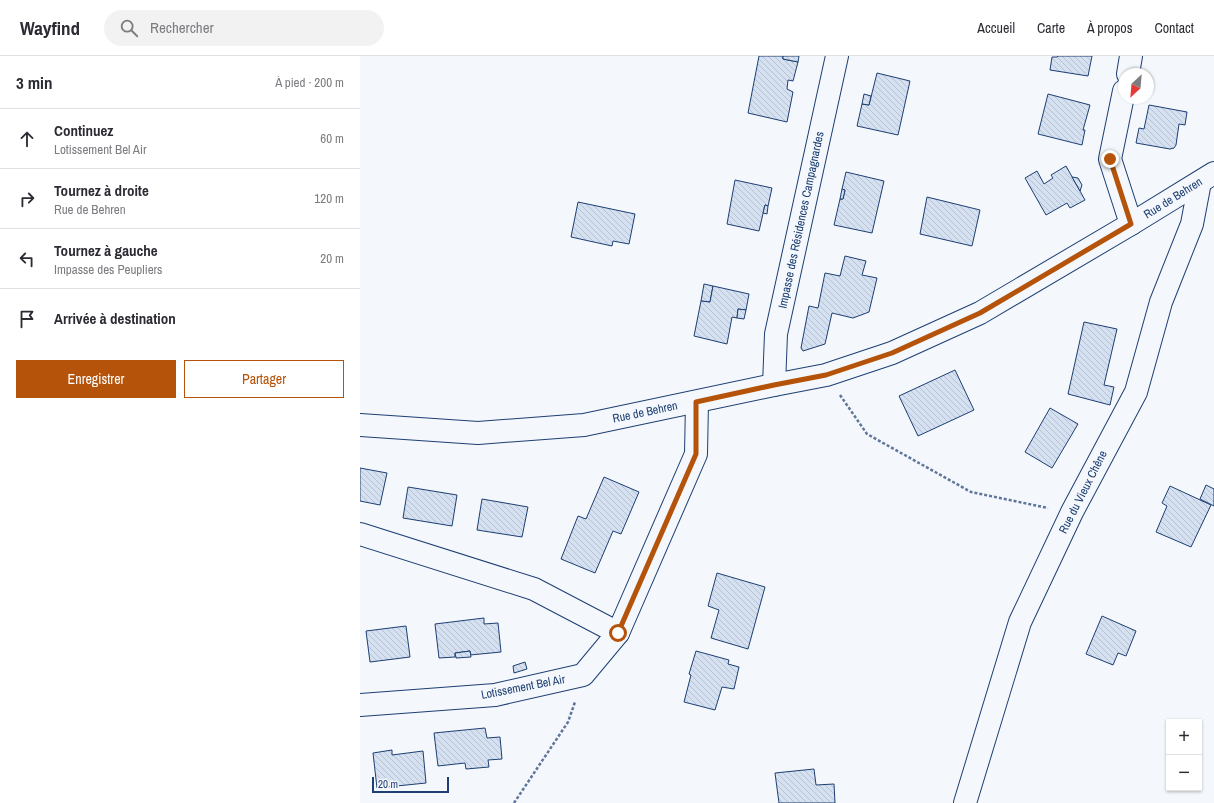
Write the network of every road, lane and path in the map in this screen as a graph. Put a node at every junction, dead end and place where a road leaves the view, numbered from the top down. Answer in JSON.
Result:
{"nodes":[{"id":1,"x":837,"y":56,"type":"edge"},
{"id":2,"x":1131,"y":56,"type":"edge"},
{"id":3,"x":1129,"y":68,"type":"edge"},
{"id":4,"x":1121,"y":104,"type":"edge"},
{"id":5,"x":1207,"y":177,"type":"edge"},
{"id":6,"x":1131,"y":224,"type":"junction"},
{"id":7,"x":826,"y":375,"type":"junction"},
{"id":8,"x":774,"y":385,"type":"junction"},
{"id":9,"x":696,"y":402,"type":"junction"},
{"id":10,"x":360,"y":425,"type":"edge"},
{"id":11,"x":1072,"y":512,"type":"junction"},
{"id":12,"x":360,"y":534,"type":"edge"},
{"id":13,"x":618,"y":633,"type":"junction"},
{"id":14,"x":583,"y":675,"type":"junction"},
{"id":15,"x":360,"y":705,"type":"edge"},
{"id":16,"x":514,"y":803,"type":"edge"},
{"id":17,"x":965,"y":803,"type":"edge"}],
"edges":[{"from":1,"to":8,"type":"street","name":"Impasse des Résidences Campagnardes"},
{"from":2,"to":3,"type":"street"},
{"from":4,"to":6,"type":"street"},
{"from":5,"to":6,"type":"street","name":"Rue de Behren"},
{"from":5,"to":11,"type":"street","name":"Rue du Vieux Chêne"},
{"from":6,"to":7,"type":"street","name":"Rue de Behren"},
{"from":7,"to":8,"type":"street","name":"Rue de Behren"},
{"from":7,"to":11,"type":"path"},
{"from":8,"to":9,"type":"street","name":"Rue de Behren"},
{"from":9,"to":10,"type":"street","name":"Rue de Behren"},
{"from":9,"to":13,"type":"street"},
{"from":11,"to":17,"type":"street","name":"Rue du Vieux Chêne"},
{"from":12,"to":13,"type":"street"},
{"from":13,"to":14,"type":"street"},
{"from":14,"to":15,"type":"street","name":"Lotissement Bel Air"},
{"from":14,"to":16,"type":"path"}]}
